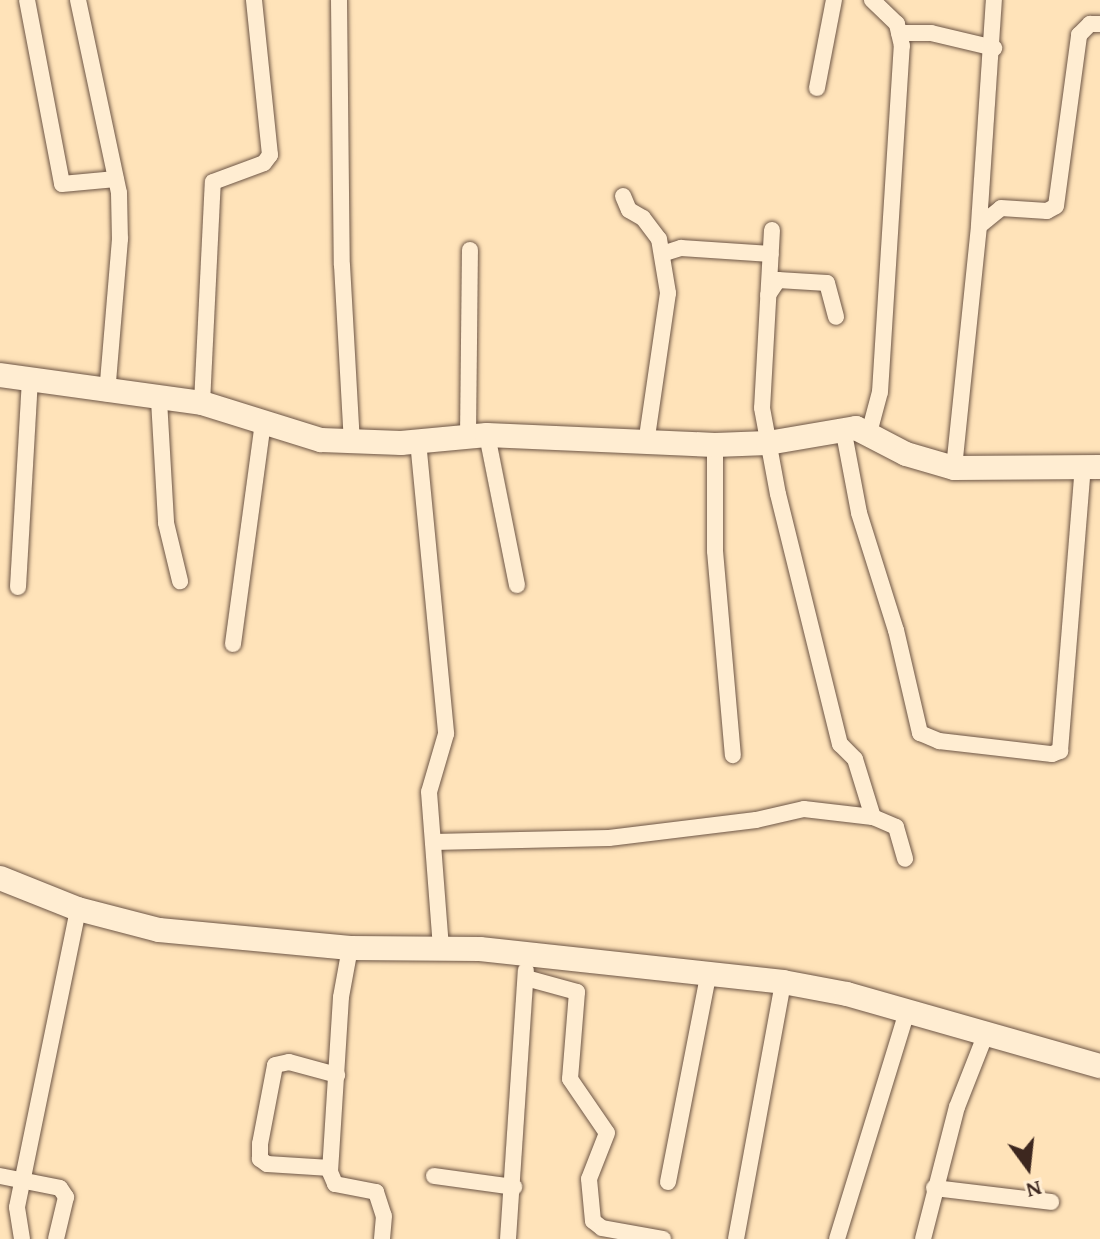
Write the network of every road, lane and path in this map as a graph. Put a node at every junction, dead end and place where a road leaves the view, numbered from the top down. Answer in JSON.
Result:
{"nodes":[{"id":1,"x":27,"y":0,"type":"edge"},
{"id":2,"x":78,"y":0,"type":"edge"},
{"id":3,"x":254,"y":0,"type":"edge"},
{"id":4,"x":339,"y":0,"type":"edge"},
{"id":5,"x":834,"y":0,"type":"edge"},
{"id":6,"x":872,"y":0,"type":"edge"},
{"id":7,"x":994,"y":0,"type":"edge"},
{"id":8,"x":1100,"y":24,"type":"edge"},
{"id":9,"x":899,"y":33,"type":"junction"},
{"id":10,"x":994,"y":48,"type":"junction"},
{"id":11,"x":817,"y":88,"type":"dead end"},
{"id":12,"x":116,"y":179,"type":"junction"},
{"id":13,"x":623,"y":196,"type":"dead end"},
{"id":14,"x":979,"y":226,"type":"junction"},
{"id":15,"x":772,"y":230,"type":"dead end"},
{"id":16,"x":470,"y":250,"type":"dead end"},
{"id":17,"x":662,"y":254,"type":"junction"},
{"id":18,"x":771,"y":254,"type":"junction"},
{"id":19,"x":767,"y":297,"type":"junction"},
{"id":20,"x":836,"y":317,"type":"dead end"},
{"id":21,"x":0,"y":375,"type":"edge"},
{"id":22,"x":30,"y":379,"type":"junction"},
{"id":23,"x":107,"y":393,"type":"junction"},
{"id":24,"x":159,"y":400,"type":"junction"},
{"id":25,"x":202,"y":403,"type":"junction"},
{"id":26,"x":263,"y":423,"type":"junction"},
{"id":27,"x":843,"y":428,"type":"junction"},
{"id":28,"x":869,"y":433,"type":"junction"},
{"id":29,"x":478,"y":436,"type":"junction"},
{"id":30,"x":418,"y":441,"type":"junction"},
{"id":31,"x":352,"y":442,"type":"junction"},
{"id":32,"x":646,"y":443,"type":"junction"},
{"id":33,"x":768,"y":443,"type":"junction"},
{"id":34,"x":715,"y":445,"type":"junction"},
{"id":35,"x":1092,"y":467,"type":"edge"},
{"id":36,"x":954,"y":468,"type":"junction"},
{"id":37,"x":180,"y":581,"type":"dead end"},
{"id":38,"x":517,"y":585,"type":"dead end"},
{"id":39,"x":18,"y":587,"type":"dead end"},
{"id":40,"x":233,"y":644,"type":"dead end"},
{"id":41,"x":733,"y":755,"type":"dead end"},
{"id":42,"x":873,"y":817,"type":"junction"},
{"id":43,"x":433,"y":842,"type":"junction"},
{"id":44,"x":905,"y":859,"type":"dead end"},
{"id":45,"x":0,"y":878,"type":"edge"},
{"id":46,"x":78,"y":909,"type":"junction"},
{"id":47,"x":350,"y":948,"type":"junction"},
{"id":48,"x":441,"y":949,"type":"junction"},
{"id":49,"x":528,"y":953,"type":"junction"},
{"id":50,"x":709,"y":971,"type":"junction"},
{"id":51,"x":526,"y":978,"type":"junction"},
{"id":52,"x":783,"y":982,"type":"junction"},
{"id":53,"x":907,"y":1012,"type":"junction"},
{"id":54,"x":985,"y":1036,"type":"junction"},
{"id":55,"x":1100,"y":1066,"type":"edge"},
{"id":56,"x":337,"y":1075,"type":"junction"},
{"id":57,"x":330,"y":1168,"type":"junction"},
{"id":58,"x":0,"y":1176,"type":"edge"},
{"id":59,"x":434,"y":1176,"type":"dead end"},
{"id":60,"x":23,"y":1177,"type":"junction"},
{"id":61,"x":668,"y":1182,"type":"dead end"},
{"id":62,"x":514,"y":1187,"type":"junction"},
{"id":63,"x":934,"y":1188,"type":"junction"},
{"id":64,"x":1051,"y":1202,"type":"dead end"},
{"id":65,"x":22,"y":1239,"type":"edge"},
{"id":66,"x":56,"y":1239,"type":"edge"},
{"id":67,"x":382,"y":1239,"type":"edge"},
{"id":68,"x":508,"y":1239,"type":"edge"},
{"id":69,"x":663,"y":1239,"type":"edge"},
{"id":70,"x":736,"y":1239,"type":"edge"},
{"id":71,"x":837,"y":1239,"type":"edge"},
{"id":72,"x":923,"y":1239,"type":"edge"}],
"edges":[{"from":1,"to":12,"type":"street"},
{"from":2,"to":12,"type":"street"},
{"from":3,"to":25,"type":"street"},
{"from":4,"to":31,"type":"street"},
{"from":5,"to":11,"type":"street"},
{"from":6,"to":9,"type":"street"},
{"from":7,"to":10,"type":"street"},
{"from":8,"to":14,"type":"street"},
{"from":9,"to":10,"type":"street"},
{"from":9,"to":28,"type":"street"},
{"from":10,"to":14,"type":"street"},
{"from":12,"to":23,"type":"street"},
{"from":13,"to":17,"type":"street"},
{"from":14,"to":36,"type":"street"},
{"from":15,"to":18,"type":"street"},
{"from":16,"to":29,"type":"street"},
{"from":17,"to":18,"type":"street"},
{"from":17,"to":32,"type":"street"},
{"from":18,"to":19,"type":"street"},
{"from":19,"to":20,"type":"street"},
{"from":19,"to":33,"type":"street"},
{"from":21,"to":22,"type":"street"},
{"from":22,"to":23,"type":"street"},
{"from":22,"to":39,"type":"street"},
{"from":23,"to":24,"type":"street"},
{"from":24,"to":25,"type":"street"},
{"from":24,"to":37,"type":"street"},
{"from":25,"to":26,"type":"street"},
{"from":26,"to":31,"type":"street"},
{"from":26,"to":40,"type":"street"},
{"from":27,"to":28,"type":"street"},
{"from":27,"to":33,"type":"street"},
{"from":27,"to":35,"type":"street"},
{"from":28,"to":36,"type":"street"},
{"from":29,"to":30,"type":"street"},
{"from":29,"to":32,"type":"street"},
{"from":29,"to":38,"type":"street"},
{"from":30,"to":31,"type":"street"},
{"from":30,"to":43,"type":"street"},
{"from":32,"to":34,"type":"street"},
{"from":33,"to":34,"type":"street"},
{"from":33,"to":42,"type":"street"},
{"from":34,"to":41,"type":"street"},
{"from":35,"to":36,"type":"street"},
{"from":42,"to":43,"type":"street"},
{"from":42,"to":44,"type":"street"},
{"from":43,"to":48,"type":"street"},
{"from":45,"to":46,"type":"street"},
{"from":46,"to":47,"type":"street"},
{"from":46,"to":60,"type":"street"},
{"from":47,"to":48,"type":"street"},
{"from":47,"to":56,"type":"street"},
{"from":48,"to":49,"type":"street"},
{"from":49,"to":50,"type":"street"},
{"from":49,"to":51,"type":"street"},
{"from":50,"to":52,"type":"street"},
{"from":50,"to":61,"type":"street"},
{"from":51,"to":62,"type":"street"},
{"from":51,"to":69,"type":"street"},
{"from":52,"to":53,"type":"street"},
{"from":52,"to":70,"type":"street"},
{"from":53,"to":54,"type":"street"},
{"from":53,"to":71,"type":"street"},
{"from":54,"to":55,"type":"street"},
{"from":54,"to":63,"type":"street"},
{"from":56,"to":57,"type":"street"},
{"from":56,"to":57,"type":"street"},
{"from":57,"to":67,"type":"street"},
{"from":58,"to":60,"type":"street"},
{"from":59,"to":62,"type":"street"},
{"from":60,"to":65,"type":"street"},
{"from":60,"to":66,"type":"street"},
{"from":62,"to":68,"type":"street"},
{"from":63,"to":64,"type":"street"},
{"from":63,"to":72,"type":"street"}]}
